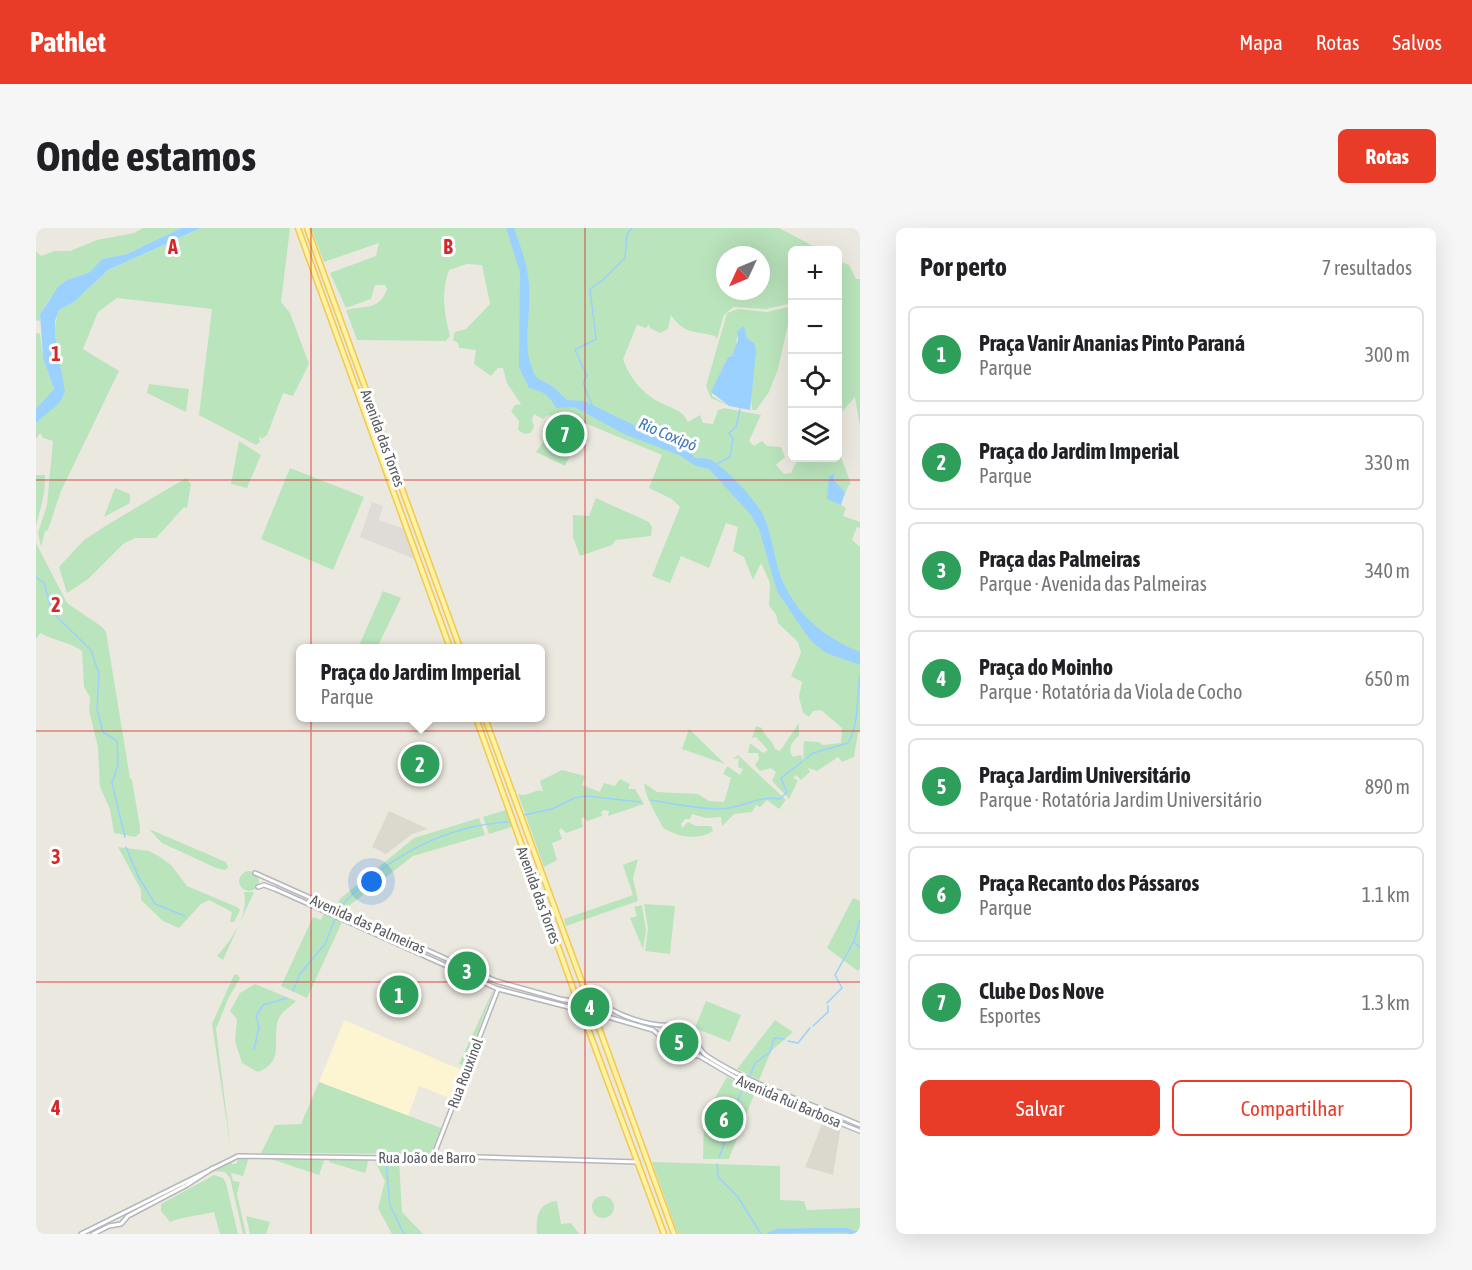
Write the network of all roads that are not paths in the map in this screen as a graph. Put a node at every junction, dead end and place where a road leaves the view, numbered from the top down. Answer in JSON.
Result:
{"nodes":[{"id":1,"x":297,"y":228,"type":"edge"},
{"id":2,"x":307,"y":228,"type":"edge"},
{"id":3,"x":342,"y":325,"type":"junction"},
{"id":4,"x":333,"y":327,"type":"junction"},
{"id":5,"x":338,"y":339,"type":"junction"},
{"id":6,"x":347,"y":339,"type":"junction"},
{"id":7,"x":406,"y":500,"type":"junction"},
{"id":8,"x":397,"y":502,"type":"junction"},
{"id":9,"x":400,"y":509,"type":"junction"},
{"id":10,"x":409,"y":510,"type":"junction"},
{"id":11,"x":449,"y":644,"type":"edge"},
{"id":12,"x":459,"y":644,"type":"edge"},
{"id":13,"x":478,"y":722,"type":"edge"},
{"id":14,"x":487,"y":722,"type":"edge"},
{"id":15,"x":497,"y":750,"type":"junction"},
{"id":16,"x":489,"y":753,"type":"junction"},
{"id":17,"x":493,"y":767,"type":"junction"},
{"id":18,"x":503,"y":768,"type":"junction"},
{"id":19,"x":255,"y":873,"type":"dead end"},
{"id":20,"x":258,"y":887,"type":"dead end"},
{"id":21,"x":291,"y":889,"type":"junction"},
{"id":22,"x":288,"y":894,"type":"junction"},
{"id":23,"x":498,"y":989,"type":"junction"},
{"id":24,"x":592,"y":996,"type":"junction"},
{"id":25,"x":584,"y":997,"type":"junction"},
{"id":26,"x":577,"y":999,"type":"junction"},
{"id":27,"x":598,"y":1000,"type":"junction"},
{"id":28,"x":579,"y":1007,"type":"junction"},
{"id":29,"x":598,"y":1014,"type":"junction"},
{"id":30,"x":583,"y":1015,"type":"junction"},
{"id":31,"x":674,"y":1025,"type":"junction"},
{"id":32,"x":662,"y":1038,"type":"junction"},
{"id":33,"x":695,"y":1042,"type":"junction"},
{"id":34,"x":687,"y":1055,"type":"junction"},
{"id":35,"x":606,"y":1074,"type":"junction"},
{"id":36,"x":624,"y":1100,"type":"junction"},
{"id":37,"x":860,"y":1125,"type":"edge"},
{"id":38,"x":860,"y":1131,"type":"edge"},
{"id":39,"x":434,"y":1157,"type":"junction"},
{"id":40,"x":638,"y":1162,"type":"junction"},
{"id":41,"x":217,"y":1164,"type":"junction"},
{"id":42,"x":651,"y":1198,"type":"junction"},
{"id":43,"x":124,"y":1212,"type":"junction"},
{"id":44,"x":127,"y":1217,"type":"junction"},
{"id":45,"x":110,"y":1220,"type":"junction"},
{"id":46,"x":113,"y":1226,"type":"junction"},
{"id":47,"x":671,"y":1227,"type":"junction"},
{"id":48,"x":81,"y":1234,"type":"edge"},
{"id":49,"x":93,"y":1234,"type":"edge"},
{"id":50,"x":664,"y":1234,"type":"edge"},
{"id":51,"x":674,"y":1234,"type":"edge"}],
"edges":[{"from":1,"to":4,"type":"main road","name":"Avenida das Torres"},
{"from":2,"to":3,"type":"main road","name":"Avenida das Torres"},
{"from":3,"to":4,"type":"main road"},
{"from":3,"to":6,"type":"main road","name":"Avenida das Torres"},
{"from":4,"to":5,"type":"main road","name":"Avenida das Torres"},
{"from":5,"to":6,"type":"main road"},
{"from":5,"to":8,"type":"main road","name":"Avenida das Torres"},
{"from":6,"to":7,"type":"main road","name":"Avenida das Torres"},
{"from":7,"to":8,"type":"main road"},
{"from":7,"to":10,"type":"main road","name":"Avenida das Torres"},
{"from":8,"to":9,"type":"main road","name":"Avenida das Torres"},
{"from":9,"to":10,"type":"main road"},
{"from":9,"to":11,"type":"main road","name":"Avenida das Torres"},
{"from":10,"to":12,"type":"main road","name":"Avenida das Torres"},
{"from":13,"to":16,"type":"main road","name":"Avenida das Torres"},
{"from":14,"to":15,"type":"main road","name":"Avenida das Torres"},
{"from":15,"to":16,"type":"main road"},
{"from":15,"to":18,"type":"main road","name":"Avenida das Torres"},
{"from":16,"to":17,"type":"main road","name":"Avenida das Torres"},
{"from":17,"to":18,"type":"main road"},
{"from":17,"to":26,"type":"main road","name":"Avenida das Torres"},
{"from":18,"to":24,"type":"main road","name":"Avenida das Torres"},
{"from":19,"to":21,"type":"street","name":"Avenida das Palmeiras"},
{"from":20,"to":22,"type":"street","name":"Avenida das Palmeiras"},
{"from":21,"to":22,"type":"street"},
{"from":21,"to":26,"type":"street","name":"Avenida das Palmeiras"},
{"from":22,"to":23,"type":"street","name":"Avenida das Palmeiras"},
{"from":23,"to":28,"type":"street","name":"Avenida das Palmeiras"},
{"from":23,"to":39,"type":"street","name":"Rua Rouxinol"},
{"from":24,"to":25,"type":"main road"},
{"from":24,"to":27,"type":"main road"},
{"from":25,"to":26,"type":"street","name":"Avenida das Palmeiras"},
{"from":25,"to":28,"type":"main road"},
{"from":26,"to":28,"type":"main road","name":"Avenida das Torres"},
{"from":27,"to":29,"type":"main road"},
{"from":27,"to":31,"type":"street"},
{"from":28,"to":30,"type":"main road"},
{"from":29,"to":30,"type":"main road"},
{"from":29,"to":32,"type":"street"},
{"from":29,"to":36,"type":"main road"},
{"from":30,"to":35,"type":"main road"},
{"from":31,"to":32,"type":"street"},
{"from":31,"to":33,"type":"street"},
{"from":32,"to":34,"type":"street"},
{"from":33,"to":34,"type":"street"},
{"from":33,"to":37,"type":"street","name":"Avenida Rui Barbosa"},
{"from":34,"to":38,"type":"street","name":"Avenida Rui Barbosa"},
{"from":35,"to":36,"type":"main road"},
{"from":35,"to":40,"type":"main road"},
{"from":36,"to":47,"type":"main road"},
{"from":39,"to":40,"type":"street","name":"Rua João de Barro"},
{"from":39,"to":41,"type":"street","name":"Rua João de Barro"},
{"from":40,"to":42,"type":"main road"},
{"from":41,"to":43,"type":"street","name":"Rua João de Barro"},
{"from":41,"to":44,"type":"street","name":"Rua João de Barro"},
{"from":42,"to":47,"type":"main road"},
{"from":42,"to":50,"type":"main road"},
{"from":43,"to":44,"type":"street"},
{"from":43,"to":45,"type":"street","name":"Rua João de Barro"},
{"from":44,"to":46,"type":"street","name":"Rua João de Barro"},
{"from":45,"to":46,"type":"street"},
{"from":45,"to":48,"type":"street","name":"Rua João de Barro"},
{"from":46,"to":49,"type":"street","name":"Rua João de Barro"},
{"from":47,"to":51,"type":"main road"}]}
